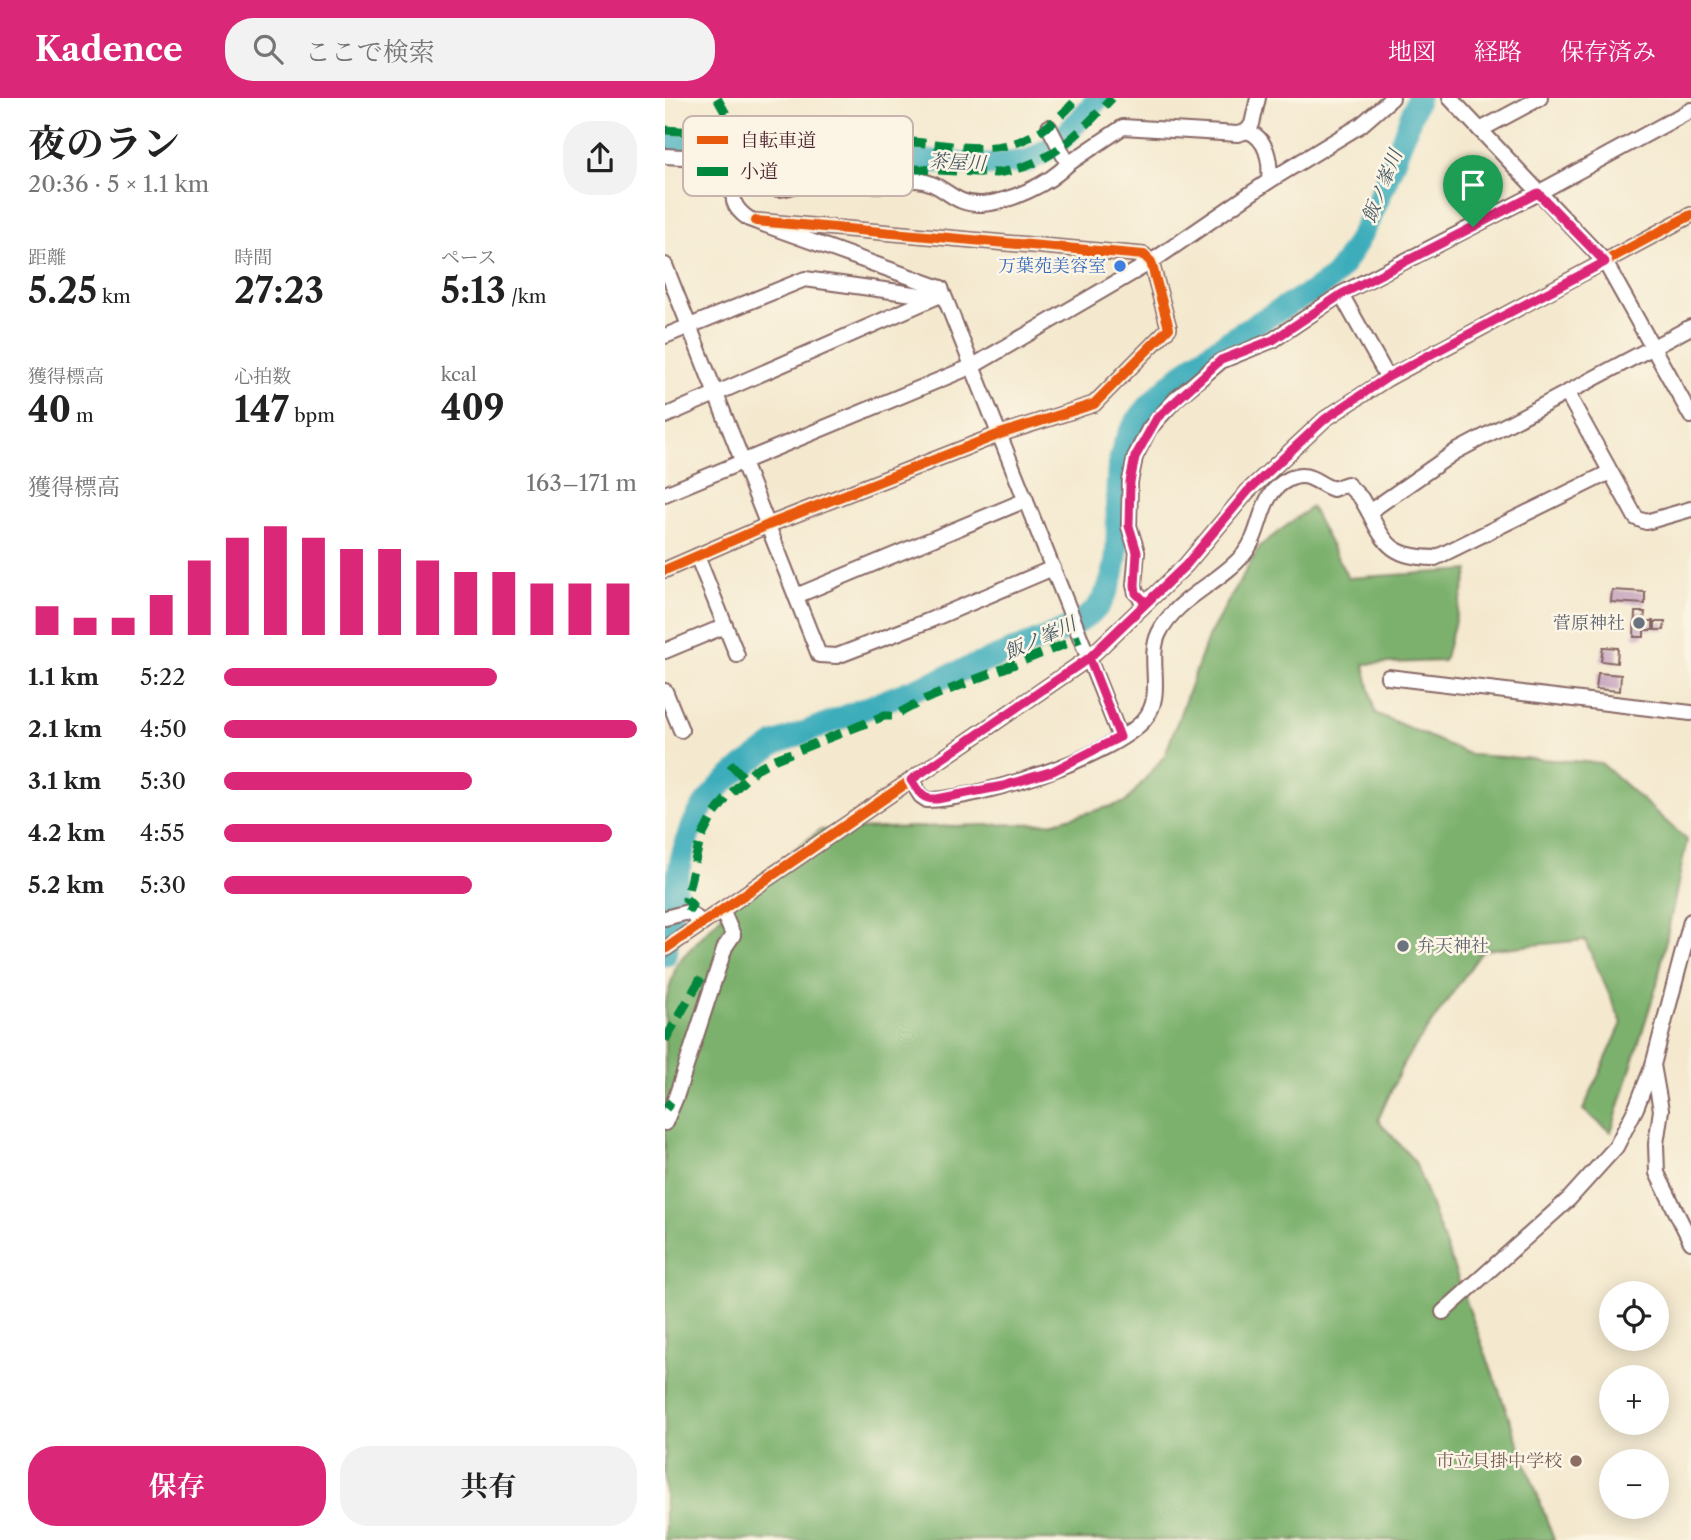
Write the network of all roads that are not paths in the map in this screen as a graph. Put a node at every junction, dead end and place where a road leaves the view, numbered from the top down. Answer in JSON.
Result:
{"nodes":[{"id":1,"x":1258,"y":98,"type":"edge"},
{"id":2,"x":1392,"y":98,"type":"edge"},
{"id":3,"x":1450,"y":98,"type":"edge"},
{"id":4,"x":1540,"y":98,"type":"edge"},
{"id":5,"x":1691,"y":110,"type":"edge"},
{"id":6,"x":1049,"y":127,"type":"dead end"},
{"id":7,"x":1480,"y":130,"type":"junction"},
{"id":8,"x":1247,"y":131,"type":"junction"},
{"id":9,"x":665,"y":156,"type":"edge"},
{"id":10,"x":683,"y":157,"type":"edge"},
{"id":11,"x":1068,"y":164,"type":"junction"},
{"id":12,"x":913,"y":180,"type":"edge"},
{"id":13,"x":1269,"y":181,"type":"junction"},
{"id":14,"x":1538,"y":193,"type":"junction"},
{"id":15,"x":732,"y":196,"type":"edge"},
{"id":16,"x":1691,"y":215,"type":"edge"},
{"id":17,"x":756,"y":221,"type":"junction"},
{"id":18,"x":1151,"y":261,"type":"junction"},
{"id":19,"x":1605,"y":262,"type":"junction"},
{"id":20,"x":665,"y":265,"type":"edge"},
{"id":21,"x":939,"y":293,"type":"junction"},
{"id":22,"x":1342,"y":294,"type":"junction"},
{"id":23,"x":689,"y":327,"type":"junction"},
{"id":24,"x":1691,"y":327,"type":"edge"},
{"id":25,"x":665,"y":336,"type":"edge"},
{"id":26,"x":1653,"y":347,"type":"junction"},
{"id":27,"x":973,"y":366,"type":"junction"},
{"id":28,"x":1388,"y":377,"type":"junction"},
{"id":29,"x":1567,"y":393,"type":"junction"},
{"id":30,"x":715,"y":395,"type":"junction"},
{"id":31,"x":665,"y":416,"type":"edge"},
{"id":32,"x":1691,"y":416,"type":"edge"},
{"id":33,"x":1000,"y":434,"type":"junction"},
{"id":34,"x":742,"y":461,"type":"junction"},
{"id":35,"x":1610,"y":472,"type":"junction"},
{"id":36,"x":665,"y":494,"type":"edge"},
{"id":37,"x":1026,"y":500,"type":"junction"},
{"id":38,"x":1691,"y":509,"type":"edge"},
{"id":39,"x":1369,"y":512,"type":"junction"},
{"id":40,"x":768,"y":525,"type":"junction"},
{"id":41,"x":697,"y":556,"type":"junction"},
{"id":42,"x":1053,"y":568,"type":"junction"},
{"id":43,"x":665,"y":570,"type":"edge"},
{"id":44,"x":796,"y":596,"type":"junction"},
{"id":45,"x":1146,"y":603,"type":"junction"},
{"id":46,"x":725,"y":626,"type":"junction"},
{"id":47,"x":665,"y":650,"type":"edge"},
{"id":48,"x":737,"y":655,"type":"dead end"},
{"id":49,"x":1089,"y":658,"type":"junction"},
{"id":50,"x":1388,"y":677,"type":"dead end"},
{"id":51,"x":665,"y":691,"type":"edge"},
{"id":52,"x":1691,"y":713,"type":"edge"},
{"id":53,"x":681,"y":730,"type":"dead end"},
{"id":54,"x":1120,"y":737,"type":"junction"},
{"id":55,"x":911,"y":780,"type":"junction"},
{"id":56,"x":722,"y":910,"type":"junction"},
{"id":57,"x":665,"y":918,"type":"edge"},
{"id":58,"x":1691,"y":921,"type":"edge"},
{"id":59,"x":703,"y":923,"type":"junction"},
{"id":60,"x":665,"y":949,"type":"edge"},
{"id":61,"x":1653,"y":1065,"type":"junction"},
{"id":62,"x":665,"y":1123,"type":"edge"},
{"id":63,"x":1691,"y":1242,"type":"edge"},
{"id":64,"x":1443,"y":1312,"type":"dead end"}],
"edges":[{"from":1,"to":8,"type":"street"},
{"from":2,"to":13,"type":"street"},
{"from":3,"to":7,"type":"street"},
{"from":4,"to":7,"type":"street"},
{"from":5,"to":14,"type":"street"},
{"from":6,"to":11,"type":"street"},
{"from":7,"to":14,"type":"street"},
{"from":8,"to":11,"type":"street"},
{"from":8,"to":13,"type":"street"},
{"from":9,"to":10,"type":"street"},
{"from":11,"to":12,"type":"street"},
{"from":13,"to":18,"type":"street"},
{"from":14,"to":19,"type":"street"},
{"from":14,"to":22,"type":"street"},
{"from":15,"to":17,"type":"street"},
{"from":16,"to":19,"type":"street"},
{"from":17,"to":18,"type":"street"},
{"from":17,"to":21,"type":"street"},
{"from":18,"to":27,"type":"street"},
{"from":18,"to":33,"type":"street"},
{"from":19,"to":26,"type":"street"},
{"from":19,"to":28,"type":"street"},
{"from":20,"to":23,"type":"street"},
{"from":21,"to":23,"type":"street"},
{"from":21,"to":27,"type":"street"},
{"from":21,"to":30,"type":"street"},
{"from":22,"to":28,"type":"street"},
{"from":22,"to":45,"type":"street"},
{"from":23,"to":25,"type":"street"},
{"from":23,"to":30,"type":"street"},
{"from":24,"to":26,"type":"street"},
{"from":26,"to":29,"type":"street"},
{"from":26,"to":32,"type":"street"},
{"from":27,"to":33,"type":"street"},
{"from":27,"to":34,"type":"street"},
{"from":28,"to":45,"type":"street"},
{"from":29,"to":35,"type":"street"},
{"from":29,"to":39,"type":"street"},
{"from":30,"to":31,"type":"street"},
{"from":30,"to":34,"type":"street"},
{"from":33,"to":37,"type":"street"},
{"from":33,"to":40,"type":"street"},
{"from":34,"to":36,"type":"street"},
{"from":34,"to":40,"type":"street"},
{"from":35,"to":38,"type":"street"},
{"from":35,"to":39,"type":"street"},
{"from":37,"to":42,"type":"street"},
{"from":37,"to":44,"type":"street"},
{"from":39,"to":54,"type":"street"},
{"from":40,"to":41,"type":"street"},
{"from":40,"to":44,"type":"street"},
{"from":41,"to":43,"type":"street"},
{"from":41,"to":46,"type":"street"},
{"from":42,"to":44,"type":"street"},
{"from":42,"to":49,"type":"street"},
{"from":45,"to":49,"type":"street"},
{"from":46,"to":47,"type":"street"},
{"from":46,"to":48,"type":"street"},
{"from":49,"to":54,"type":"street"},
{"from":49,"to":55,"type":"street"},
{"from":50,"to":52,"type":"street"},
{"from":51,"to":53,"type":"street"},
{"from":54,"to":55,"type":"street"},
{"from":55,"to":56,"type":"street"},
{"from":56,"to":59,"type":"street"},
{"from":56,"to":62,"type":"street"},
{"from":57,"to":59,"type":"street"},
{"from":58,"to":61,"type":"street"},
{"from":59,"to":60,"type":"street"},
{"from":61,"to":63,"type":"street"},
{"from":61,"to":64,"type":"street"}]}
